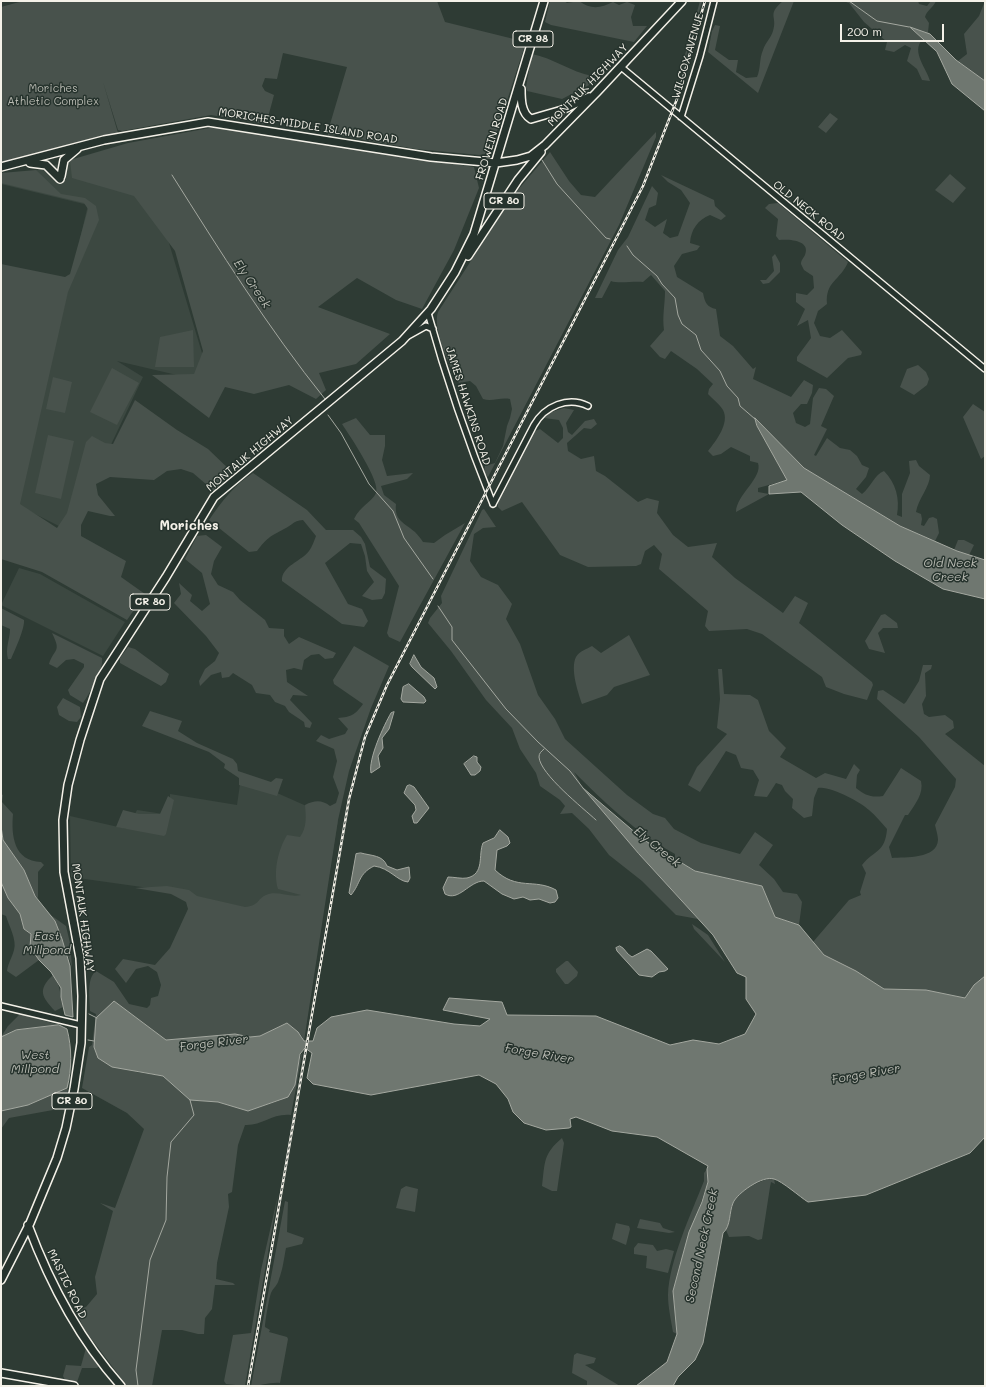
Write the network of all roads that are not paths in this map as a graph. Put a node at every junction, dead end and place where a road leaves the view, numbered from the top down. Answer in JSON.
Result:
{"nodes":[{"id":1,"x":544,"y":1,"type":"edge"},
{"id":2,"x":682,"y":1,"type":"edge"},
{"id":3,"x":714,"y":1,"type":"edge"},
{"id":4,"x":621,"y":67,"type":"junction"},
{"id":5,"x":522,"y":77,"type":"junction"},
{"id":6,"x":596,"y":93,"type":"junction"},
{"id":7,"x":680,"y":117,"type":"junction"},
{"id":8,"x":562,"y":128,"type":"junction"},
{"id":9,"x":83,"y":145,"type":"junction"},
{"id":10,"x":20,"y":163,"type":"junction"},
{"id":11,"x":496,"y":163,"type":"junction"},
{"id":12,"x":1,"y":167,"type":"edge"},
{"id":13,"x":451,"y":279,"type":"junction"},
{"id":14,"x":428,"y":313,"type":"junction"},
{"id":15,"x":432,"y":329,"type":"junction"},
{"id":16,"x":406,"y":337,"type":"junction"},
{"id":17,"x":985,"y":369,"type":"edge"},
{"id":18,"x":588,"y":406,"type":"dead end"},
{"id":19,"x":1,"y":1006,"type":"edge"},
{"id":20,"x":81,"y":1025,"type":"junction"},
{"id":21,"x":28,"y":1225,"type":"junction"},
{"id":22,"x":1,"y":1280,"type":"edge"},
{"id":23,"x":1,"y":1373,"type":"edge"},
{"id":24,"x":74,"y":1386,"type":"edge"},
{"id":25,"x":121,"y":1386,"type":"edge"}],
"edges":[{"from":1,"to":5,"type":"main road","name":"FROWEIN ROAD","number":"CR 98"},
{"from":2,"to":4,"type":"main road","name":"MONTAUK HIGHWAY","number":"CR 80"},
{"from":3,"to":7,"type":"street","name":"WILCOX AVENUE"},
{"from":4,"to":6,"type":"main road","name":"MONTAUK HIGHWAY","number":"CR 80"},
{"from":4,"to":7,"type":"street","name":"OLD NECK ROAD"},
{"from":5,"to":6,"type":"main road"},
{"from":5,"to":11,"type":"main road","name":"FROWEIN ROAD","number":"CR 98"},
{"from":6,"to":8,"type":"main road","name":"MONTAUK HIGHWAY","number":"CR 80"},
{"from":7,"to":17,"type":"street","name":"OLD NECK ROAD"},
{"from":8,"to":11,"type":"main road","name":"MONTAUK HIGHWAY","number":"CR 80"},
{"from":8,"to":13,"type":"main road","number":"CR 80"},
{"from":9,"to":10,"type":"main road","name":"MORICHES-MIDDLE ISLAND ROAD"},
{"from":9,"to":10,"type":"main road"},
{"from":9,"to":11,"type":"main road","name":"MORICHES-MIDDLE ISLAND ROAD"},
{"from":10,"to":12,"type":"main road","name":"MORICHES-MIDDLE ISLAND ROAD"},
{"from":11,"to":13,"type":"main road","name":"FROWEIN ROAD","number":"CR 80"},
{"from":13,"to":14,"type":"main road","name":"MONTAUK HIGHWAY","number":"CR 80"},
{"from":14,"to":15,"type":"street","name":"JAMES HAWKINS ROAD"},
{"from":14,"to":16,"type":"main road","name":"MONTAUK HIGHWAY","number":"CR 80"},
{"from":15,"to":16,"type":"street"},
{"from":15,"to":18,"type":"street","name":"JAMES HAWKINS ROAD"},
{"from":16,"to":20,"type":"main road","name":"MONTAUK HIGHWAY","number":"CR 80"},
{"from":19,"to":20,"type":"street"},
{"from":20,"to":21,"type":"main road","name":"MONTAUK HIGHWAY","number":"CR 80"},
{"from":21,"to":22,"type":"main road","name":"MONTAUK HIGHWAY","number":"CR 80"},
{"from":21,"to":25,"type":"main road","name":"MASTIC ROAD"},
{"from":23,"to":24,"type":"main road"}]}
